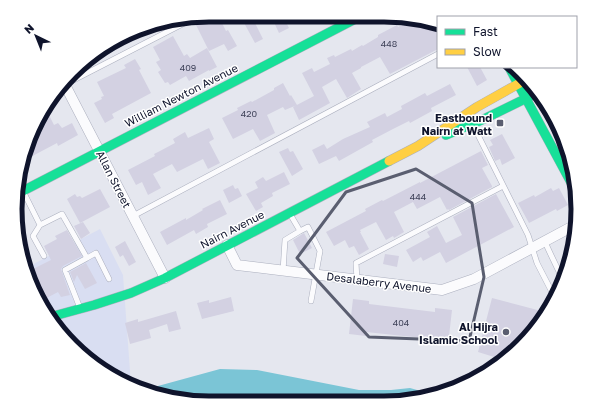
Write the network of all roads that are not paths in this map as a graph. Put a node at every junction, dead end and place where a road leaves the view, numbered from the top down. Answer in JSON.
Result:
{"nodes":[{"id":1,"x":349,"y":22,"type":"edge"},
{"id":2,"x":181,"y":25,"type":"edge"},
{"id":3,"x":437,"y":55,"type":"edge"},
{"id":4,"x":512,"y":73,"type":"edge"},
{"id":5,"x":76,"y":78,"type":"edge"},
{"id":6,"x":521,"y":82,"type":"edge"},
{"id":7,"x":518,"y":84,"type":"junction"},
{"id":8,"x":65,"y":90,"type":"edge"},
{"id":9,"x":532,"y":96,"type":"edge"},
{"id":10,"x":526,"y":99,"type":"junction"},
{"id":11,"x":473,"y":124,"type":"junction"},
{"id":12,"x":418,"y":146,"type":"junction"},
{"id":13,"x":99,"y":151,"type":"junction"},
{"id":14,"x":567,"y":176,"type":"edge"},
{"id":15,"x":503,"y":186,"type":"junction"},
{"id":16,"x":23,"y":191,"type":"edge"},
{"id":17,"x":22,"y":196,"type":"edge"},
{"id":18,"x":290,"y":213,"type":"junction"},
{"id":19,"x":133,"y":216,"type":"junction"},
{"id":20,"x":40,"y":225,"type":"junction"},
{"id":21,"x":570,"y":228,"type":"edge"},
{"id":22,"x":300,"y":231,"type":"junction"},
{"id":23,"x":545,"y":242,"type":"junction"},
{"id":24,"x":227,"y":245,"type":"junction"},
{"id":25,"x":532,"y":248,"type":"junction"},
{"id":26,"x":44,"y":256,"type":"dead end"},
{"id":27,"x":87,"y":258,"type":"junction"},
{"id":28,"x":283,"y":271,"type":"junction"},
{"id":29,"x":560,"y":273,"type":"edge"},
{"id":30,"x":316,"y":275,"type":"junction"},
{"id":31,"x":164,"y":278,"type":"junction"},
{"id":32,"x":109,"y":279,"type":"dead end"},
{"id":33,"x":357,"y":280,"type":"junction"},
{"id":34,"x":552,"y":292,"type":"edge"},
{"id":35,"x":311,"y":301,"type":"dead end"},
{"id":36,"x":81,"y":309,"type":"junction"},
{"id":37,"x":55,"y":315,"type":"edge"}],
"edges":[{"from":1,"to":13,"type":"main road","name":"William Newton Avenue"},
{"from":2,"to":5,"type":"lane"},
{"from":3,"to":19,"type":"lane"},
{"from":4,"to":7,"type":"main road"},
{"from":6,"to":7,"type":"main road","name":"Nairn Avenue"},
{"from":7,"to":10,"type":"main road"},
{"from":7,"to":12,"type":"main road","name":"Nairn Avenue"},
{"from":8,"to":13,"type":"street","name":"Allan Street"},
{"from":9,"to":10,"type":"main road","name":"Nairn Avenue"},
{"from":10,"to":11,"type":"main road","name":"Nairn Avenue"},
{"from":10,"to":14,"type":"main road"},
{"from":11,"to":12,"type":"main road","name":"Nairn Avenue"},
{"from":11,"to":15,"type":"lane"},
{"from":12,"to":18,"type":"main road","name":"Nairn Avenue"},
{"from":13,"to":16,"type":"main road","name":"William Newton Avenue"},
{"from":13,"to":19,"type":"street","name":"Allan Street"},
{"from":15,"to":25,"type":"lane"},
{"from":15,"to":33,"type":"lane"},
{"from":17,"to":20,"type":"lane"},
{"from":18,"to":22,"type":"lane"},
{"from":18,"to":24,"type":"main road","name":"Nairn Avenue"},
{"from":19,"to":31,"type":"street","name":"Allan Street"},
{"from":20,"to":26,"type":"lane"},
{"from":20,"to":27,"type":"lane"},
{"from":21,"to":23,"type":"street","name":"Desalaberry Avenue"},
{"from":22,"to":28,"type":"lane"},
{"from":22,"to":30,"type":"lane"},
{"from":23,"to":25,"type":"street","name":"Desalaberry Avenue"},
{"from":23,"to":29,"type":"lane"},
{"from":24,"to":28,"type":"street","name":"Desalaberry Avenue"},
{"from":24,"to":31,"type":"main road","name":"Nairn Avenue"},
{"from":25,"to":33,"type":"street","name":"Desalaberry Avenue"},
{"from":25,"to":34,"type":"lane"},
{"from":27,"to":32,"type":"lane"},
{"from":27,"to":36,"type":"lane"},
{"from":28,"to":30,"type":"street","name":"Desalaberry Avenue"},
{"from":30,"to":33,"type":"street","name":"Desalaberry Avenue"},
{"from":30,"to":35,"type":"lane"},
{"from":31,"to":36,"type":"main road","name":"Nairn Avenue"},
{"from":36,"to":37,"type":"main road","name":"Nairn Avenue"}]}
